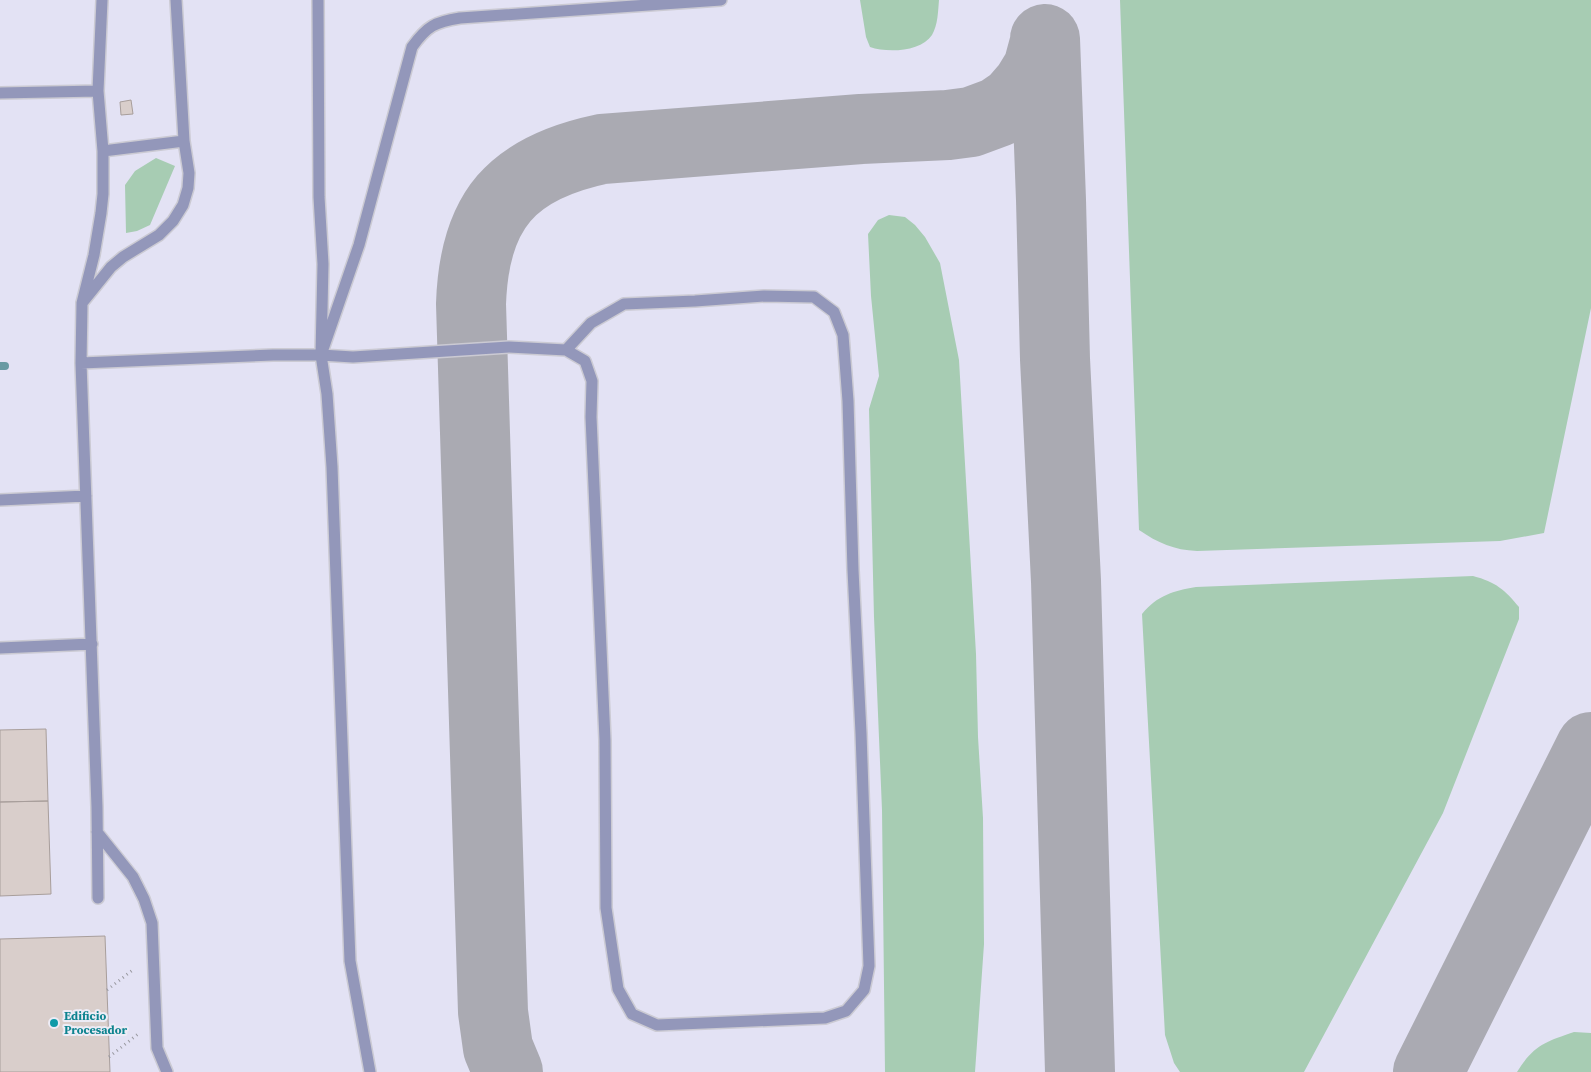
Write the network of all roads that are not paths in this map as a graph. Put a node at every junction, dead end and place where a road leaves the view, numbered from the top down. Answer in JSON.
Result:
{"nodes":[{"id":1,"x":102,"y":0,"type":"edge"},
{"id":2,"x":176,"y":0,"type":"edge"},
{"id":3,"x":318,"y":0,"type":"edge"},
{"id":4,"x":721,"y":0,"type":"edge"},
{"id":5,"x":98,"y":91,"type":"junction"},
{"id":6,"x":0,"y":93,"type":"edge"},
{"id":7,"x":184,"y":141,"type":"junction"},
{"id":8,"x":103,"y":151,"type":"junction"},
{"id":9,"x":82,"y":303,"type":"junction"},
{"id":10,"x":566,"y":350,"type":"junction"},
{"id":11,"x":321,"y":355,"type":"junction"},
{"id":12,"x":81,"y":363,"type":"junction"},
{"id":13,"x":86,"y":496,"type":"junction"},
{"id":14,"x":0,"y":500,"type":"edge"},
{"id":15,"x":92,"y":644,"type":"junction"},
{"id":16,"x":0,"y":648,"type":"edge"},
{"id":17,"x":97,"y":832,"type":"junction"},
{"id":18,"x":98,"y":898,"type":"dead end"},
{"id":19,"x":167,"y":1072,"type":"edge"},
{"id":20,"x":370,"y":1072,"type":"edge"}],
"edges":[{"from":1,"to":5,"type":"lane"},
{"from":2,"to":7,"type":"lane"},
{"from":3,"to":11,"type":"lane"},
{"from":4,"to":11,"type":"lane"},
{"from":5,"to":6,"type":"lane"},
{"from":5,"to":8,"type":"lane"},
{"from":7,"to":8,"type":"lane"},
{"from":7,"to":9,"type":"lane"},
{"from":8,"to":9,"type":"lane"},
{"from":9,"to":12,"type":"lane"},
{"from":10,"to":10,"type":"lane"},
{"from":10,"to":11,"type":"lane"},
{"from":11,"to":12,"type":"lane"},
{"from":11,"to":20,"type":"lane"},
{"from":12,"to":13,"type":"lane"},
{"from":13,"to":14,"type":"lane"},
{"from":13,"to":15,"type":"lane"},
{"from":15,"to":16,"type":"lane"},
{"from":15,"to":17,"type":"lane"},
{"from":17,"to":18,"type":"lane"},
{"from":17,"to":19,"type":"lane"}]}
